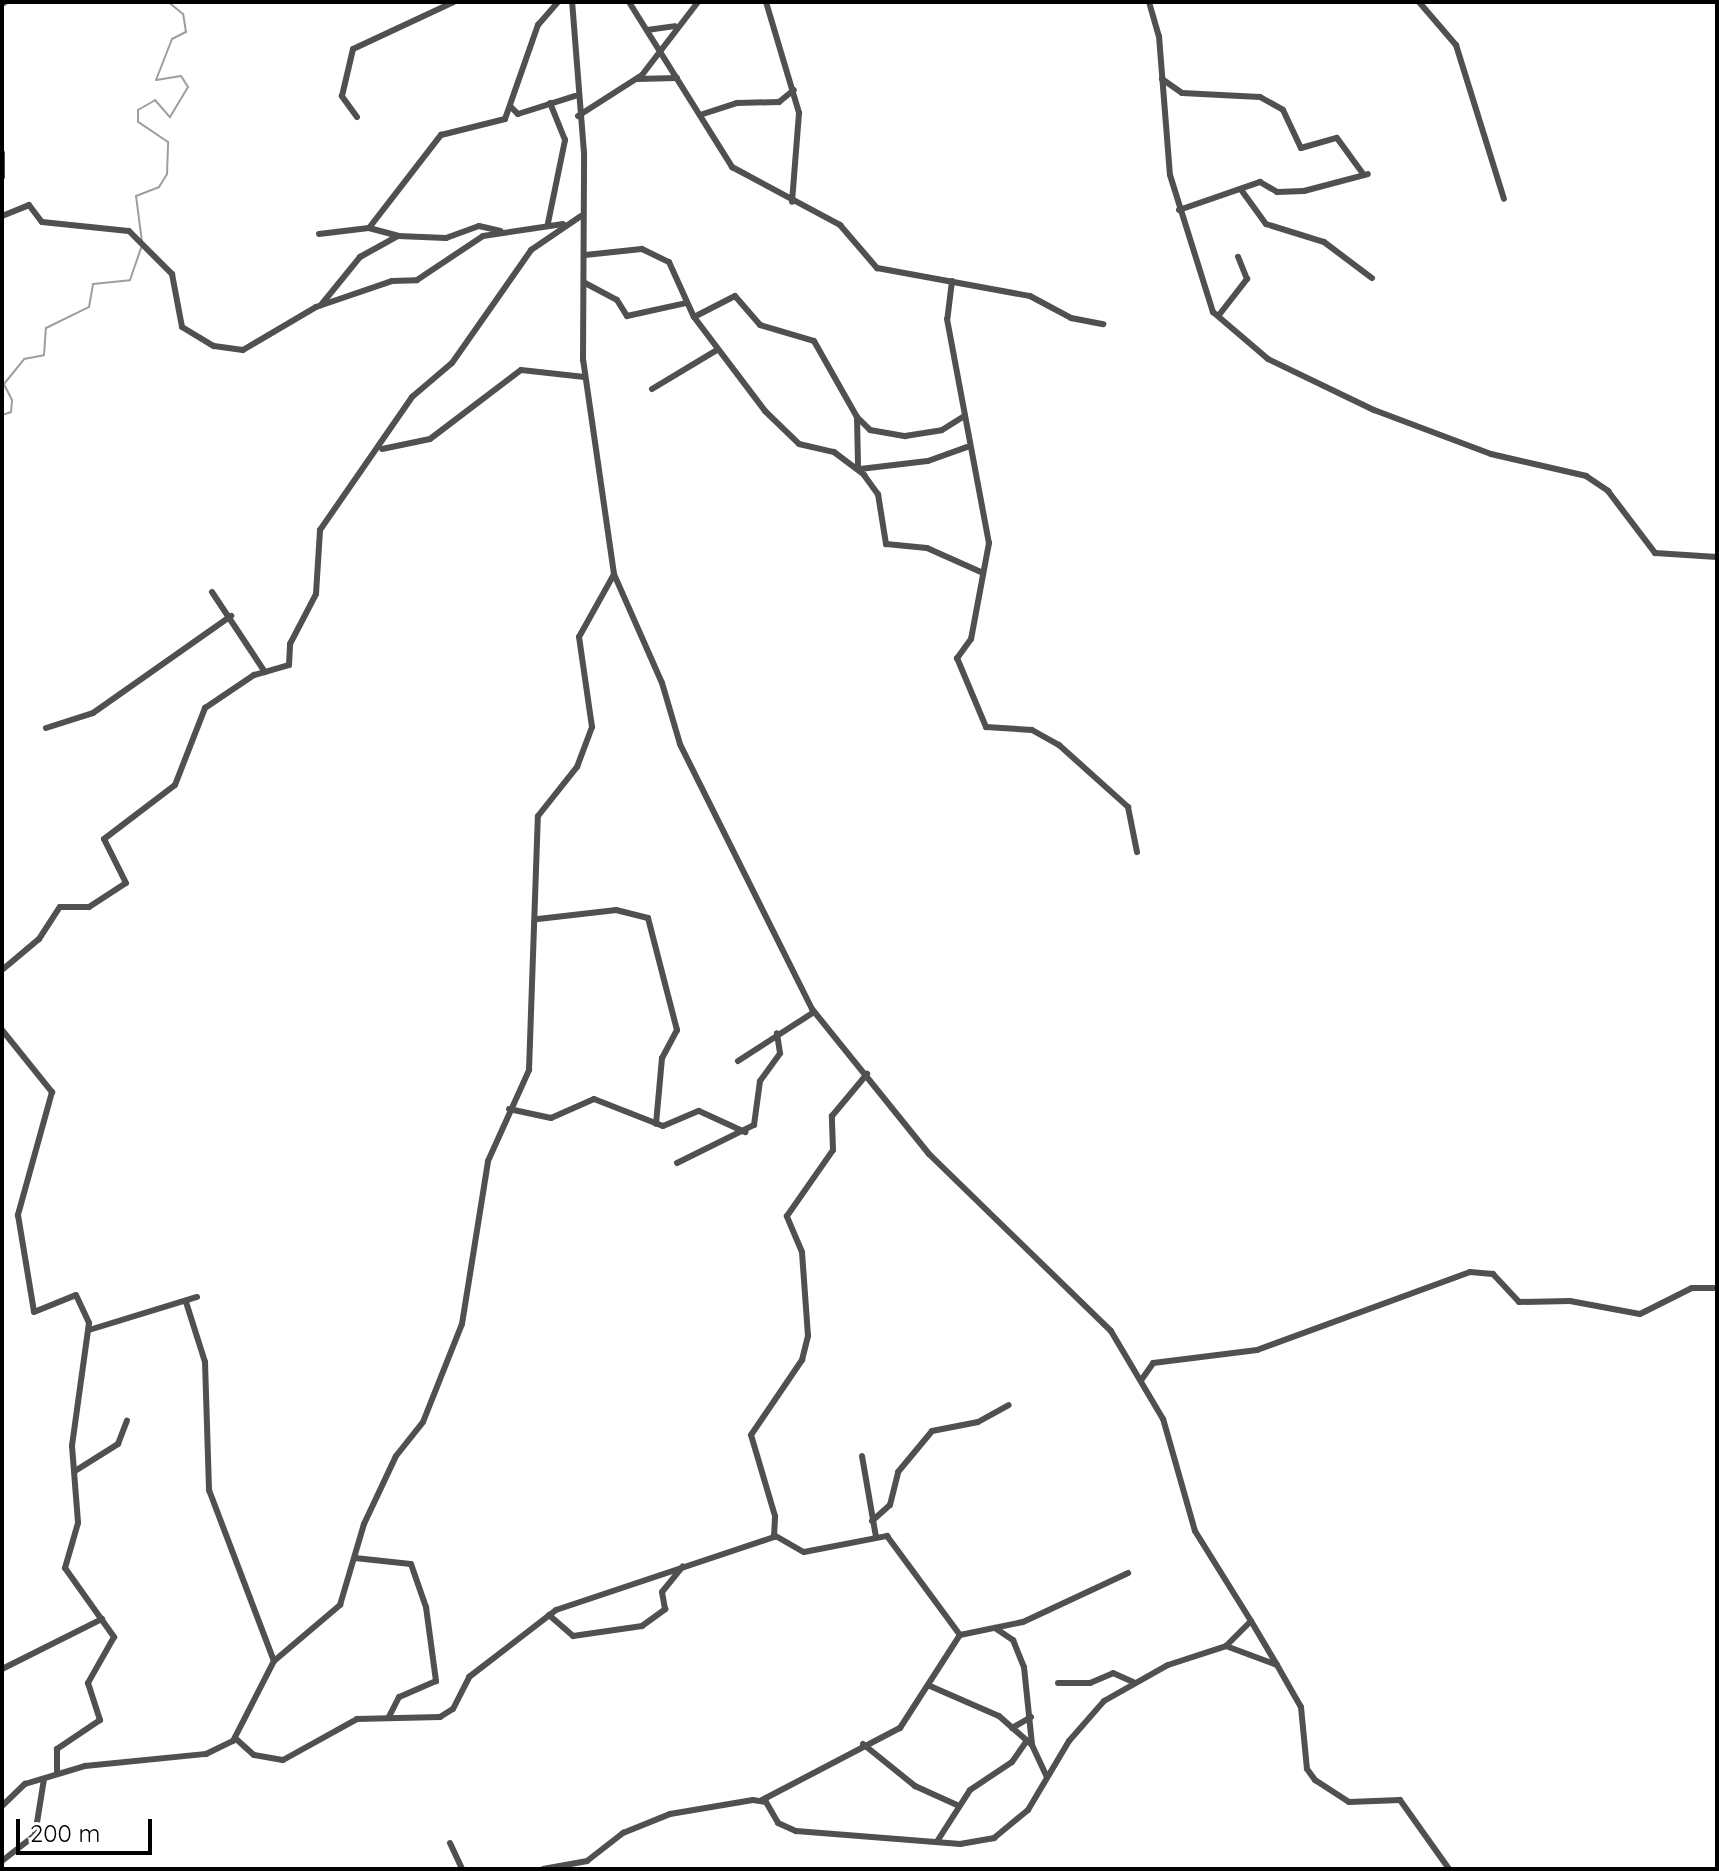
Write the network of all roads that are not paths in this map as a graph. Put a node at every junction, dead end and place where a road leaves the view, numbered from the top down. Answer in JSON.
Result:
{"nodes":[{"id":1,"x":454,"y":2,"type":"edge"},
{"id":2,"x":558,"y":2,"type":"edge"},
{"id":3,"x":572,"y":2,"type":"edge"},
{"id":4,"x":629,"y":2,"type":"edge"},
{"id":5,"x":698,"y":2,"type":"edge"},
{"id":6,"x":766,"y":2,"type":"edge"},
{"id":7,"x":1149,"y":2,"type":"edge"},
{"id":8,"x":1419,"y":2,"type":"edge"},
{"id":9,"x":675,"y":26,"type":"junction"},
{"id":10,"x":647,"y":30,"type":"junction"},
{"id":11,"x":661,"y":52,"type":"junction"},
{"id":12,"x":677,"y":78,"type":"junction"},
{"id":13,"x":637,"y":79,"type":"junction"},
{"id":14,"x":1162,"y":79,"type":"junction"},
{"id":15,"x":794,"y":90,"type":"junction"},
{"id":16,"x":575,"y":96,"type":"junction"},
{"id":17,"x":550,"y":103,"type":"junction"},
{"id":18,"x":510,"y":106,"type":"junction"},
{"id":19,"x":703,"y":114,"type":"junction"},
{"id":20,"x":578,"y":116,"type":"junction"},
{"id":21,"x":357,"y":117,"type":"dead end"},
{"id":22,"x":2,"y":153,"type":"edge"},
{"id":23,"x":2,"y":177,"type":"edge"},
{"id":24,"x":1242,"y":191,"type":"junction"},
{"id":25,"x":1504,"y":199,"type":"dead end"},
{"id":26,"x":792,"y":202,"type":"junction"},
{"id":27,"x":1179,"y":210,"type":"junction"},
{"id":28,"x":2,"y":215,"type":"edge"},
{"id":29,"x":581,"y":216,"type":"junction"},
{"id":30,"x":548,"y":223,"type":"junction"},
{"id":31,"x":563,"y":224,"type":"junction"},
{"id":32,"x":369,"y":228,"type":"junction"},
{"id":33,"x":500,"y":231,"type":"junction"},
{"id":34,"x":319,"y":234,"type":"dead end"},
{"id":35,"x":398,"y":236,"type":"junction"},
{"id":36,"x":585,"y":255,"type":"junction"},
{"id":37,"x":1238,"y":257,"type":"dead end"},
{"id":38,"x":1372,"y":278,"type":"dead end"},
{"id":39,"x":952,"y":281,"type":"junction"},
{"id":40,"x":585,"y":283,"type":"junction"},
{"id":41,"x":686,"y":303,"type":"junction"},
{"id":42,"x":320,"y":306,"type":"junction"},
{"id":43,"x":1219,"y":315,"type":"junction"},
{"id":44,"x":694,"y":317,"type":"junction"},
{"id":45,"x":1103,"y":324,"type":"dead end"},
{"id":46,"x":717,"y":350,"type":"junction"},
{"id":47,"x":585,"y":377,"type":"junction"},
{"id":48,"x":652,"y":389,"type":"dead end"},
{"id":49,"x":857,"y":417,"type":"junction"},
{"id":50,"x":963,"y":417,"type":"junction"},
{"id":51,"x":967,"y":447,"type":"junction"},
{"id":52,"x":378,"y":451,"type":"junction"},
{"id":53,"x":860,"y":469,"type":"junction"},
{"id":54,"x":1717,"y":557,"type":"edge"},
{"id":55,"x":981,"y":572,"type":"junction"},
{"id":56,"x":614,"y":574,"type":"junction"},
{"id":57,"x":212,"y":592,"type":"dead end"},
{"id":58,"x":231,"y":616,"type":"junction"},
{"id":59,"x":265,"y":672,"type":"junction"},
{"id":60,"x":46,"y":728,"type":"dead end"},
{"id":61,"x":1137,"y":852,"type":"dead end"},
{"id":62,"x":538,"y":919,"type":"junction"},
{"id":63,"x":2,"y":970,"type":"edge"},
{"id":64,"x":814,"y":1012,"type":"junction"},
{"id":65,"x":2,"y":1030,"type":"edge"},
{"id":66,"x":777,"y":1033,"type":"junction"},
{"id":67,"x":738,"y":1061,"type":"dead end"},
{"id":68,"x":867,"y":1074,"type":"junction"},
{"id":69,"x":509,"y":1109,"type":"junction"},
{"id":70,"x":656,"y":1124,"type":"junction"},
{"id":71,"x":745,"y":1132,"type":"junction"},
{"id":72,"x":677,"y":1163,"type":"dead end"},
{"id":73,"x":1717,"y":1288,"type":"edge"},
{"id":74,"x":197,"y":1297,"type":"dead end"},
{"id":75,"x":186,"y":1302,"type":"junction"},
{"id":76,"x":89,"y":1330,"type":"junction"},
{"id":77,"x":1142,"y":1380,"type":"junction"},
{"id":78,"x":1009,"y":1405,"type":"dead end"},
{"id":79,"x":127,"y":1421,"type":"dead end"},
{"id":80,"x":862,"y":1456,"type":"dead end"},
{"id":81,"x":75,"y":1471,"type":"junction"},
{"id":82,"x":872,"y":1521,"type":"junction"},
{"id":83,"x":774,"y":1535,"type":"junction"},
{"id":84,"x":876,"y":1537,"type":"junction"},
{"id":85,"x":355,"y":1558,"type":"junction"},
{"id":86,"x":683,"y":1566,"type":"junction"},
{"id":87,"x":1128,"y":1573,"type":"dead end"},
{"id":88,"x":549,"y":1615,"type":"junction"},
{"id":89,"x":102,"y":1619,"type":"junction"},
{"id":90,"x":1251,"y":1621,"type":"junction"},
{"id":91,"x":995,"y":1628,"type":"junction"},
{"id":92,"x":960,"y":1635,"type":"junction"},
{"id":93,"x":1226,"y":1646,"type":"junction"},
{"id":94,"x":274,"y":1661,"type":"junction"},
{"id":95,"x":1277,"y":1665,"type":"junction"},
{"id":96,"x":2,"y":1669,"type":"edge"},
{"id":97,"x":1133,"y":1682,"type":"junction"},
{"id":98,"x":1058,"y":1683,"type":"dead end"},
{"id":99,"x":930,"y":1686,"type":"junction"},
{"id":100,"x":389,"y":1717,"type":"junction"},
{"id":101,"x":1031,"y":1717,"type":"junction"},
{"id":102,"x":1012,"y":1728,"type":"junction"},
{"id":103,"x":235,"y":1738,"type":"junction"},
{"id":104,"x":863,"y":1744,"type":"junction"},
{"id":105,"x":1029,"y":1744,"type":"junction"},
{"id":106,"x":57,"y":1774,"type":"junction"},
{"id":107,"x":1047,"y":1777,"type":"junction"},
{"id":108,"x":44,"y":1779,"type":"junction"},
{"id":109,"x":762,"y":1800,"type":"junction"},
{"id":110,"x":957,"y":1805,"type":"junction"},
{"id":111,"x":2,"y":1806,"type":"edge"},
{"id":112,"x":938,"y":1840,"type":"junction"},
{"id":113,"x":450,"y":1843,"type":"dead end"},
{"id":114,"x":2,"y":1861,"type":"edge"},
{"id":115,"x":462,"y":1869,"type":"edge"},
{"id":116,"x":544,"y":1869,"type":"edge"},
{"id":117,"x":1449,"y":1869,"type":"edge"}],
"edges":[{"from":1,"to":21,"type":"street"},
{"from":2,"to":18,"type":"street"},
{"from":3,"to":16,"type":"street"},
{"from":4,"to":10,"type":"street"},
{"from":5,"to":9,"type":"street"},
{"from":6,"to":15,"type":"street"},
{"from":7,"to":14,"type":"street"},
{"from":8,"to":25,"type":"street"},
{"from":9,"to":10,"type":"street"},
{"from":9,"to":11,"type":"street"},
{"from":10,"to":11,"type":"street"},
{"from":11,"to":12,"type":"street"},
{"from":11,"to":13,"type":"street"},
{"from":12,"to":13,"type":"street"},
{"from":12,"to":19,"type":"street"},
{"from":13,"to":20,"type":"street"},
{"from":14,"to":24,"type":"street"},
{"from":14,"to":27,"type":"street"},
{"from":15,"to":19,"type":"street"},
{"from":15,"to":26,"type":"street"},
{"from":16,"to":17,"type":"street"},
{"from":16,"to":20,"type":"street"},
{"from":17,"to":18,"type":"street"},
{"from":17,"to":30,"type":"street"},
{"from":18,"to":32,"type":"street"},
{"from":19,"to":26,"type":"street"},
{"from":20,"to":29,"type":"street"},
{"from":22,"to":23,"type":"street"},
{"from":24,"to":27,"type":"street"},
{"from":24,"to":38,"type":"street"},
{"from":26,"to":39,"type":"street"},
{"from":27,"to":43,"type":"street"},
{"from":28,"to":42,"type":"street"},
{"from":29,"to":31,"type":"street"},
{"from":29,"to":36,"type":"street"},
{"from":30,"to":31,"type":"street"},
{"from":30,"to":33,"type":"street"},
{"from":31,"to":52,"type":"street"},
{"from":32,"to":34,"type":"street"},
{"from":32,"to":35,"type":"street"},
{"from":33,"to":35,"type":"street"},
{"from":33,"to":42,"type":"street"},
{"from":35,"to":42,"type":"street"},
{"from":36,"to":40,"type":"street"},
{"from":36,"to":41,"type":"street"},
{"from":37,"to":43,"type":"street"},
{"from":39,"to":45,"type":"street"},
{"from":39,"to":50,"type":"street"},
{"from":40,"to":41,"type":"street"},
{"from":40,"to":47,"type":"street"},
{"from":41,"to":44,"type":"street"},
{"from":43,"to":54,"type":"street"},
{"from":44,"to":46,"type":"street"},
{"from":44,"to":49,"type":"street"},
{"from":46,"to":48,"type":"street"},
{"from":46,"to":53,"type":"street"},
{"from":47,"to":52,"type":"street"},
{"from":47,"to":56,"type":"street"},
{"from":49,"to":50,"type":"street"},
{"from":49,"to":53,"type":"street"},
{"from":50,"to":51,"type":"street"},
{"from":51,"to":53,"type":"street"},
{"from":51,"to":55,"type":"street"},
{"from":52,"to":59,"type":"street"},
{"from":53,"to":55,"type":"street"},
{"from":55,"to":61,"type":"street"},
{"from":56,"to":62,"type":"street"},
{"from":56,"to":64,"type":"street"},
{"from":57,"to":58,"type":"street"},
{"from":58,"to":59,"type":"street"},
{"from":58,"to":60,"type":"street"},
{"from":59,"to":63,"type":"street"},
{"from":62,"to":69,"type":"street"},
{"from":62,"to":70,"type":"street"},
{"from":64,"to":66,"type":"street"},
{"from":64,"to":68,"type":"street"},
{"from":65,"to":76,"type":"street"},
{"from":66,"to":67,"type":"street"},
{"from":66,"to":71,"type":"street"},
{"from":68,"to":77,"type":"street"},
{"from":68,"to":83,"type":"street"},
{"from":69,"to":70,"type":"street"},
{"from":69,"to":85,"type":"street"},
{"from":70,"to":71,"type":"street"},
{"from":71,"to":72,"type":"street"},
{"from":73,"to":77,"type":"street"},
{"from":74,"to":75,"type":"street"},
{"from":75,"to":76,"type":"street"},
{"from":75,"to":94,"type":"street"},
{"from":76,"to":81,"type":"street"},
{"from":77,"to":90,"type":"street"},
{"from":78,"to":82,"type":"street"},
{"from":79,"to":81,"type":"street"},
{"from":80,"to":82,"type":"street"},
{"from":81,"to":89,"type":"street"},
{"from":82,"to":84,"type":"street"},
{"from":83,"to":84,"type":"street"},
{"from":83,"to":86,"type":"street"},
{"from":84,"to":92,"type":"street"},
{"from":85,"to":94,"type":"street"},
{"from":85,"to":100,"type":"street"},
{"from":86,"to":88,"type":"street"},
{"from":86,"to":88,"type":"street"},
{"from":87,"to":91,"type":"street"},
{"from":88,"to":100,"type":"street"},
{"from":89,"to":96,"type":"street"},
{"from":89,"to":106,"type":"street"},
{"from":90,"to":93,"type":"street"},
{"from":90,"to":95,"type":"street"},
{"from":91,"to":92,"type":"street"},
{"from":91,"to":101,"type":"street"},
{"from":92,"to":99,"type":"street"},
{"from":93,"to":95,"type":"street"},
{"from":93,"to":97,"type":"street"},
{"from":94,"to":103,"type":"street"},
{"from":95,"to":117,"type":"street"},
{"from":97,"to":98,"type":"street"},
{"from":97,"to":107,"type":"street"},
{"from":99,"to":102,"type":"street"},
{"from":99,"to":104,"type":"street"},
{"from":100,"to":103,"type":"street"},
{"from":101,"to":102,"type":"street"},
{"from":101,"to":105,"type":"street"},
{"from":102,"to":105,"type":"street"},
{"from":103,"to":106,"type":"street"},
{"from":104,"to":109,"type":"street"},
{"from":104,"to":110,"type":"street"},
{"from":105,"to":107,"type":"street"},
{"from":105,"to":110,"type":"street"},
{"from":106,"to":108,"type":"street"},
{"from":107,"to":112,"type":"street"},
{"from":108,"to":111,"type":"street"},
{"from":108,"to":114,"type":"street"},
{"from":109,"to":112,"type":"street"},
{"from":109,"to":116,"type":"street"},
{"from":110,"to":112,"type":"street"},
{"from":113,"to":115,"type":"street"}]}
